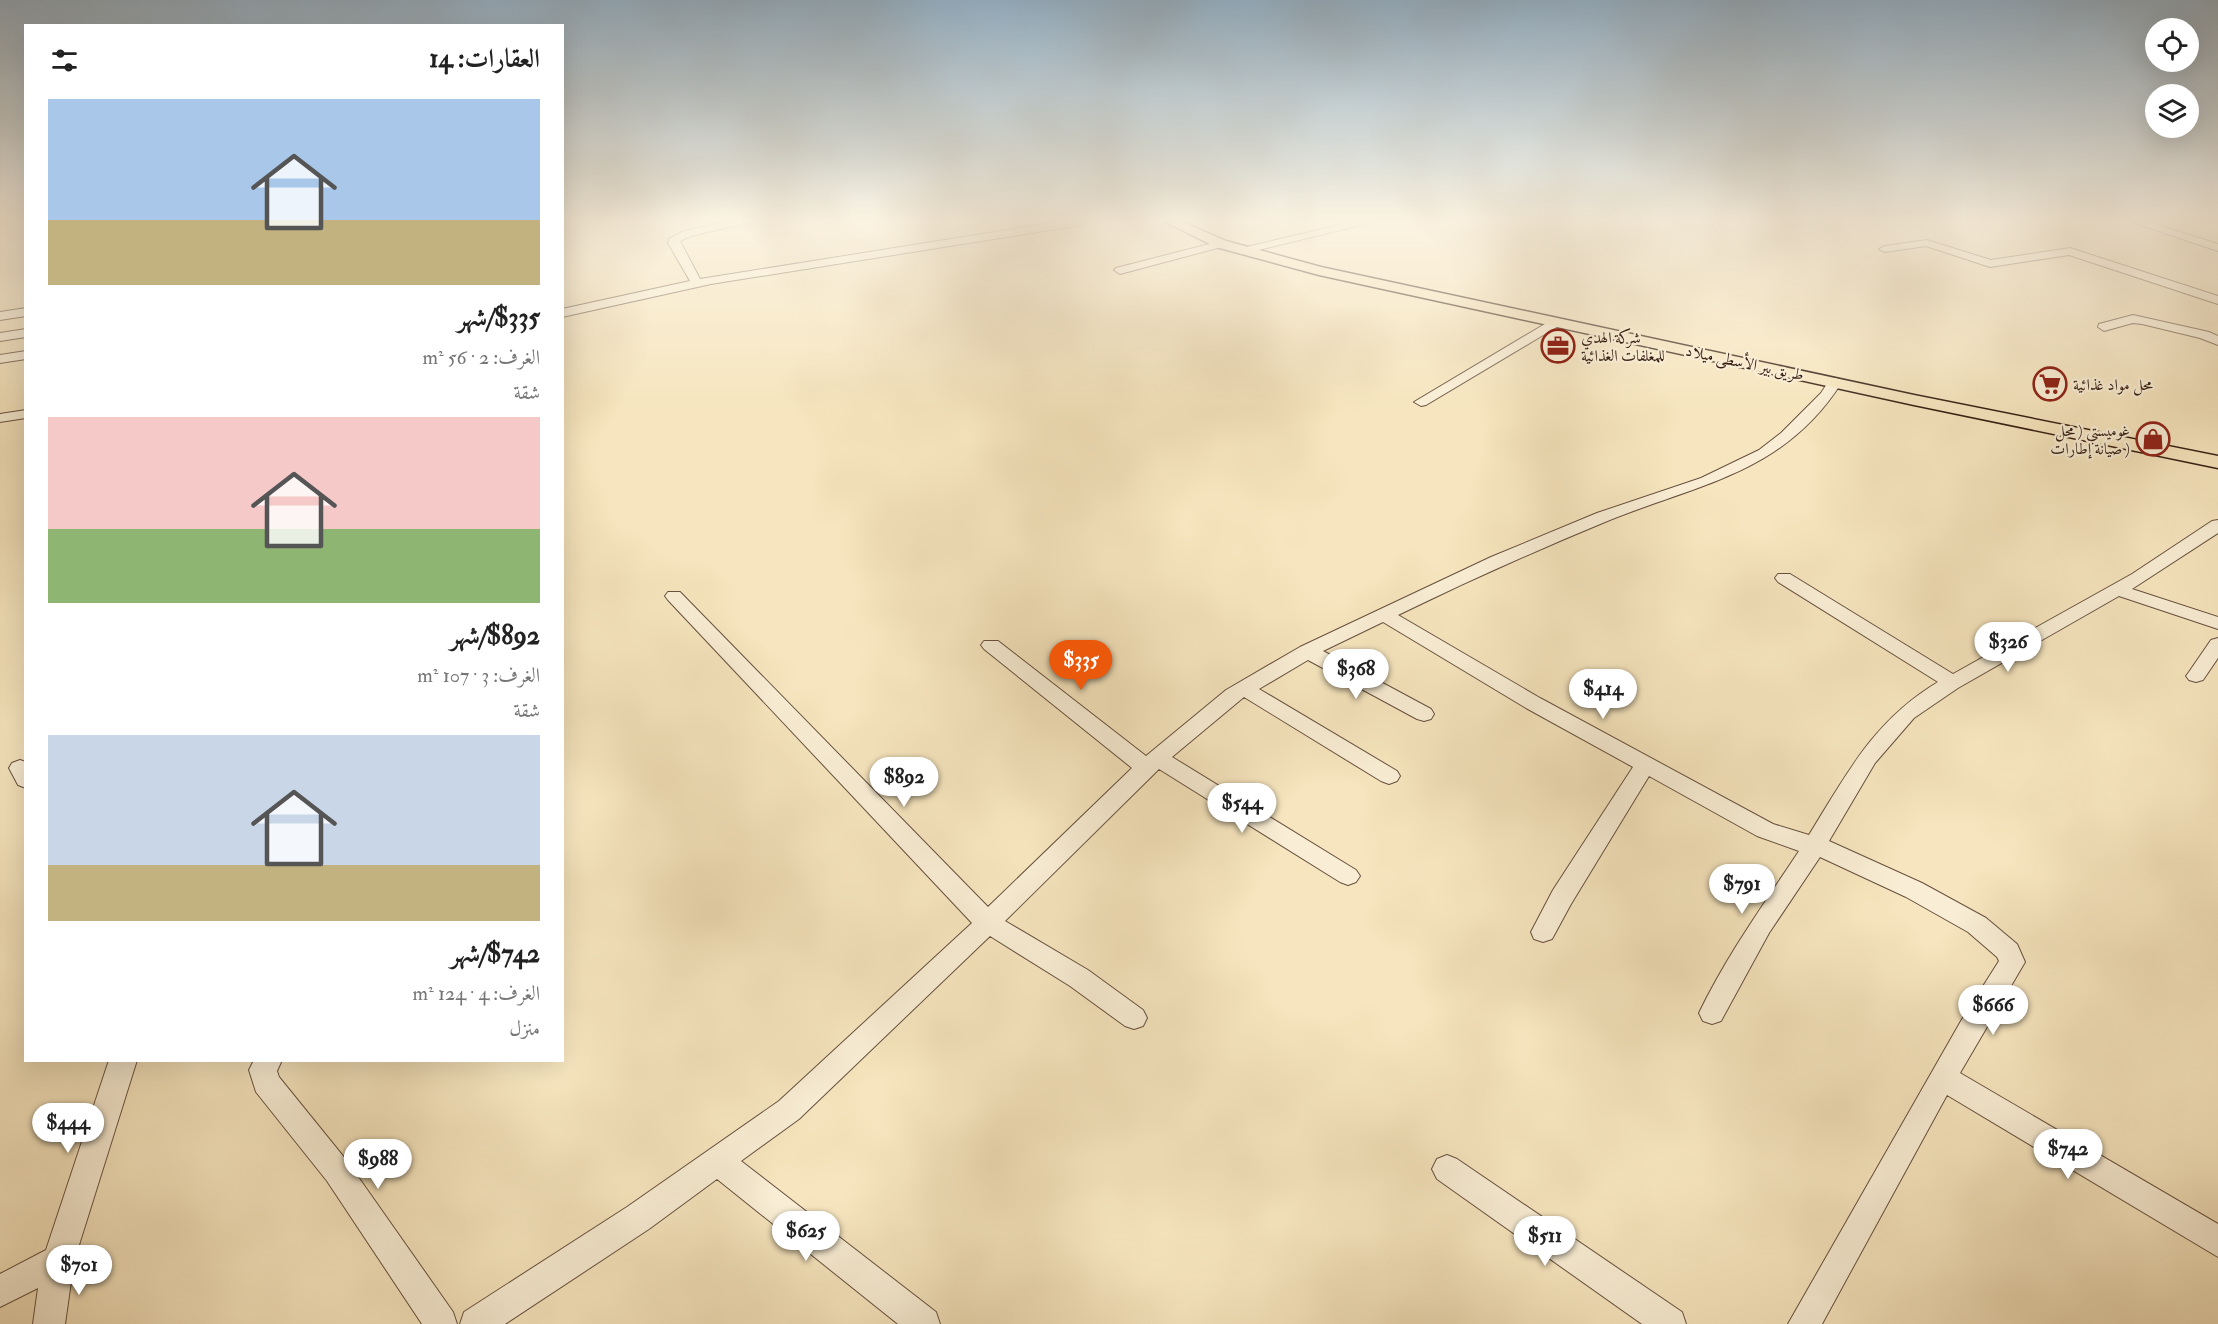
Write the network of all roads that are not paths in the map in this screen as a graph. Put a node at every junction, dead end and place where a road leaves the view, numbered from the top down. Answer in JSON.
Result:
{"nodes":[{"id":1,"x":693,"y":284,"type":"edge"},
{"id":2,"x":1376,"y":284,"type":"edge"},
{"id":3,"x":2169,"y":284,"type":"edge"},
{"id":4,"x":2218,"y":300,"type":"edge"},
{"id":5,"x":24,"y":312,"type":"edge"},
{"id":6,"x":564,"y":313,"type":"edge"},
{"id":7,"x":0,"y":316,"type":"edge"},
{"id":8,"x":1555,"y":322,"type":"junction"},
{"id":9,"x":2104,"y":327,"type":"dead end"},
{"id":10,"x":24,"y":333,"type":"edge"},
{"id":11,"x":0,"y":337,"type":"edge"},
{"id":12,"x":2218,"y":341,"type":"edge"},
{"id":13,"x":24,"y":355,"type":"edge"},
{"id":14,"x":0,"y":359,"type":"edge"},
{"id":15,"x":1835,"y":382,"type":"junction"},
{"id":16,"x":1421,"y":402,"type":"dead end"},
{"id":17,"x":24,"y":414,"type":"edge"},
{"id":18,"x":0,"y":418,"type":"edge"},
{"id":19,"x":2218,"y":462,"type":"edge"},
{"id":20,"x":2218,"y":525,"type":"edge"},
{"id":21,"x":1784,"y":578,"type":"dead end"},
{"id":22,"x":2118,"y":590,"type":"junction"},
{"id":23,"x":674,"y":596,"type":"dead end"},
{"id":24,"x":1384,"y":615,"type":"junction"},
{"id":25,"x":2218,"y":623,"type":"edge"},
{"id":26,"x":2218,"y":644,"type":"edge"},
{"id":27,"x":991,"y":645,"type":"dead end"},
{"id":28,"x":1307,"y":651,"type":"junction"},
{"id":29,"x":2196,"y":676,"type":"dead end"},
{"id":30,"x":1953,"y":683,"type":"junction"},
{"id":31,"x":1243,"y":688,"type":"junction"},
{"id":32,"x":1424,"y":714,"type":"dead end"},
{"id":33,"x":1152,"y":763,"type":"junction"},
{"id":34,"x":1645,"y":765,"type":"junction"},
{"id":35,"x":1389,"y":776,"type":"dead end"},
{"id":36,"x":1815,"y":845,"type":"junction"},
{"id":37,"x":1348,"y":876,"type":"dead end"},
{"id":38,"x":988,"y":923,"type":"junction"},
{"id":39,"x":1543,"y":932,"type":"dead end"},
{"id":40,"x":1712,"y":1013,"type":"dead end"},
{"id":41,"x":1134,"y":1018,"type":"dead end"},
{"id":42,"x":122,"y":1062,"type":"edge"},
{"id":43,"x":268,"y":1062,"type":"edge"},
{"id":44,"x":1943,"y":1078,"type":"junction"},
{"id":45,"x":719,"y":1162,"type":"junction"},
{"id":46,"x":1447,"y":1169,"type":"dead end"},
{"id":47,"x":2218,"y":1241,"type":"edge"},
{"id":48,"x":58,"y":1261,"type":"junction"},
{"id":49,"x":0,"y":1291,"type":"edge"},
{"id":50,"x":50,"y":1324,"type":"edge"},
{"id":51,"x":441,"y":1324,"type":"edge"},
{"id":52,"x":476,"y":1324,"type":"edge"},
{"id":53,"x":924,"y":1324,"type":"edge"},
{"id":54,"x":1670,"y":1324,"type":"edge"},
{"id":55,"x":1804,"y":1324,"type":"edge"}],
"edges":[{"from":1,"to":6,"type":"street"},
{"from":2,"to":8,"type":"main road","name":"طريق بير الأسطى ميلاد"},
{"from":3,"to":4,"type":"street"},
{"from":5,"to":7,"type":"street"},
{"from":8,"to":15,"type":"main road","name":"طريق بير الأسطى ميلاد"},
{"from":8,"to":16,"type":"street"},
{"from":9,"to":12,"type":"street"},
{"from":10,"to":11,"type":"street"},
{"from":13,"to":14,"type":"street"},
{"from":15,"to":19,"type":"main road","name":"طريق بير الأسطى ميلاد"},
{"from":15,"to":24,"type":"street"},
{"from":17,"to":18,"type":"street"},
{"from":20,"to":22,"type":"street"},
{"from":21,"to":30,"type":"street"},
{"from":22,"to":25,"type":"street"},
{"from":22,"to":30,"type":"street"},
{"from":23,"to":38,"type":"street"},
{"from":24,"to":28,"type":"street"},
{"from":24,"to":34,"type":"street"},
{"from":26,"to":29,"type":"street"},
{"from":27,"to":33,"type":"street"},
{"from":28,"to":31,"type":"street"},
{"from":28,"to":32,"type":"street"},
{"from":30,"to":36,"type":"street"},
{"from":31,"to":33,"type":"street"},
{"from":31,"to":35,"type":"street"},
{"from":33,"to":37,"type":"street"},
{"from":33,"to":38,"type":"street"},
{"from":34,"to":36,"type":"street"},
{"from":34,"to":39,"type":"street"},
{"from":36,"to":40,"type":"street"},
{"from":36,"to":44,"type":"street"},
{"from":38,"to":41,"type":"street"},
{"from":38,"to":45,"type":"street"},
{"from":42,"to":48,"type":"street"},
{"from":43,"to":51,"type":"street"},
{"from":44,"to":47,"type":"street"},
{"from":44,"to":55,"type":"street"},
{"from":45,"to":52,"type":"street"},
{"from":45,"to":53,"type":"street"},
{"from":46,"to":54,"type":"street"},
{"from":48,"to":49,"type":"street"},
{"from":48,"to":50,"type":"street"}]}
